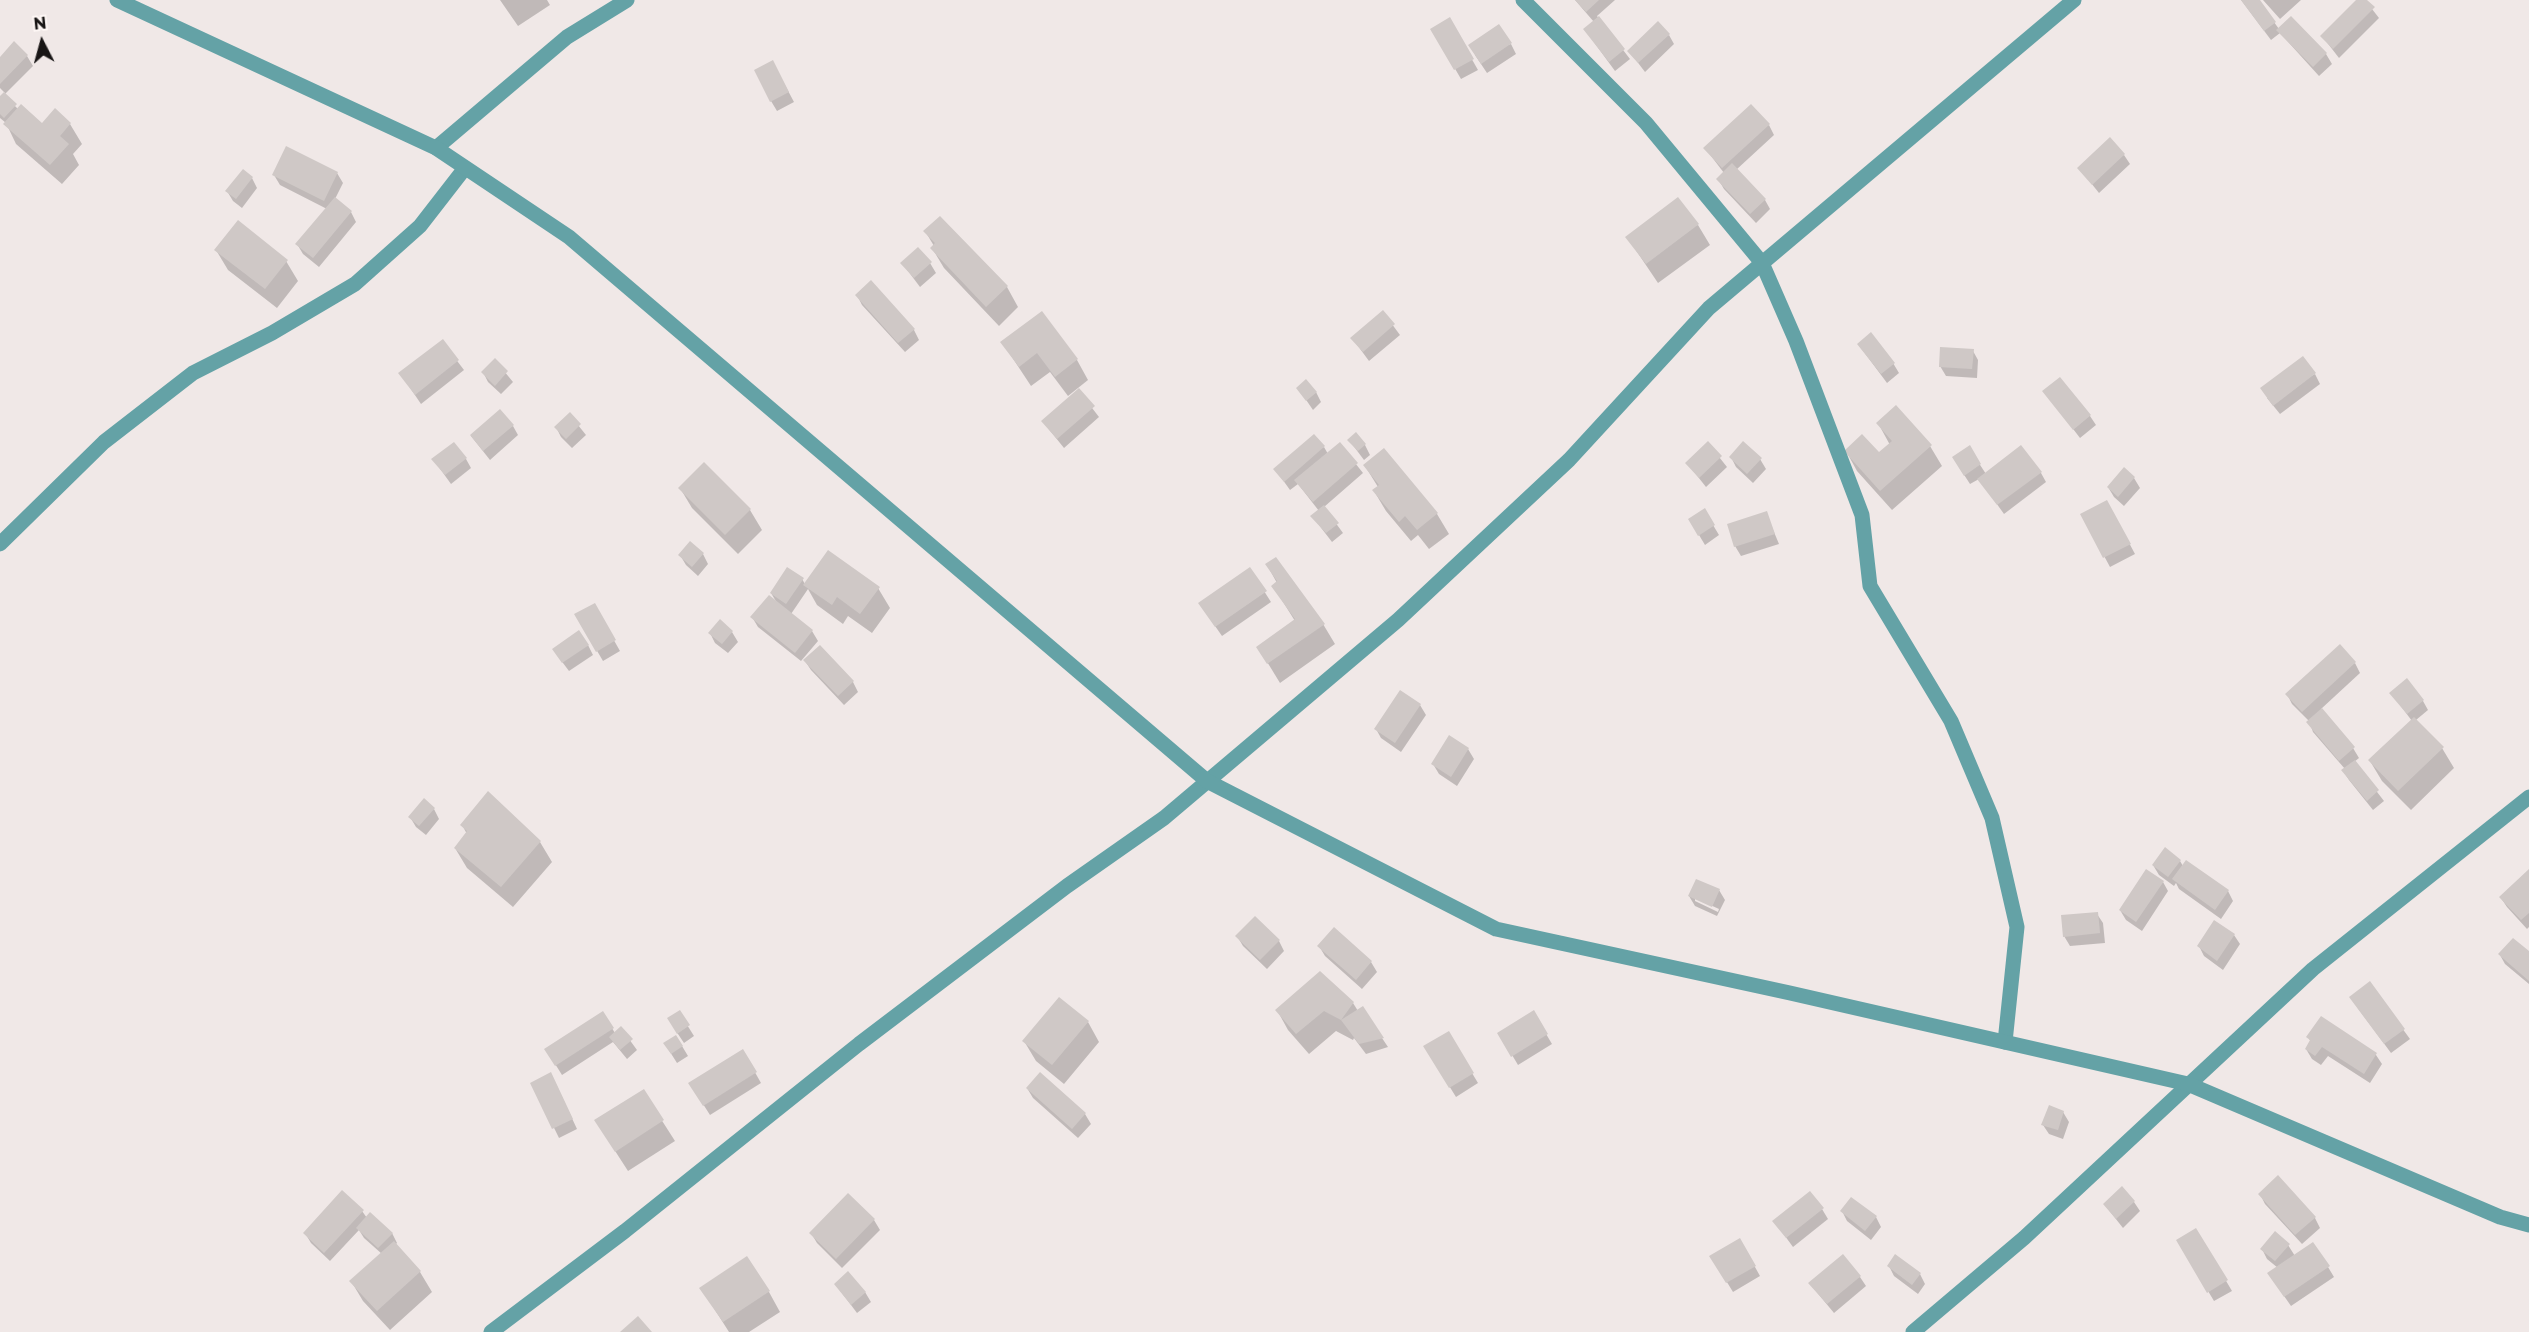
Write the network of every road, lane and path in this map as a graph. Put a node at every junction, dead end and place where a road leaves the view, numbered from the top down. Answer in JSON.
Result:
{"nodes":[{"id":1,"x":117,"y":0,"type":"edge"},
{"id":2,"x":627,"y":0,"type":"edge"},
{"id":3,"x":1523,"y":0,"type":"edge"},
{"id":4,"x":2074,"y":0,"type":"edge"},
{"id":5,"x":436,"y":148,"type":"junction"},
{"id":6,"x":465,"y":168,"type":"junction"},
{"id":7,"x":1762,"y":263,"type":"junction"},
{"id":8,"x":0,"y":544,"type":"edge"},
{"id":9,"x":1207,"y":781,"type":"junction"},
{"id":10,"x":2529,"y":797,"type":"edge"},
{"id":11,"x":2005,"y":1042,"type":"junction"},
{"id":12,"x":2188,"y":1084,"type":"junction"},
{"id":13,"x":2529,"y":1225,"type":"edge"},
{"id":14,"x":491,"y":1332,"type":"edge"},
{"id":15,"x":1913,"y":1332,"type":"edge"}],
"edges":[{"from":1,"to":5,"type":"street"},
{"from":2,"to":5,"type":"street"},
{"from":3,"to":7,"type":"street"},
{"from":4,"to":7,"type":"street"},
{"from":5,"to":6,"type":"street"},
{"from":6,"to":8,"type":"street"},
{"from":6,"to":9,"type":"street"},
{"from":7,"to":9,"type":"street"},
{"from":7,"to":11,"type":"street"},
{"from":9,"to":11,"type":"street"},
{"from":9,"to":14,"type":"street"},
{"from":10,"to":12,"type":"street"},
{"from":11,"to":12,"type":"street"},
{"from":12,"to":13,"type":"street"},
{"from":12,"to":15,"type":"street"}]}
